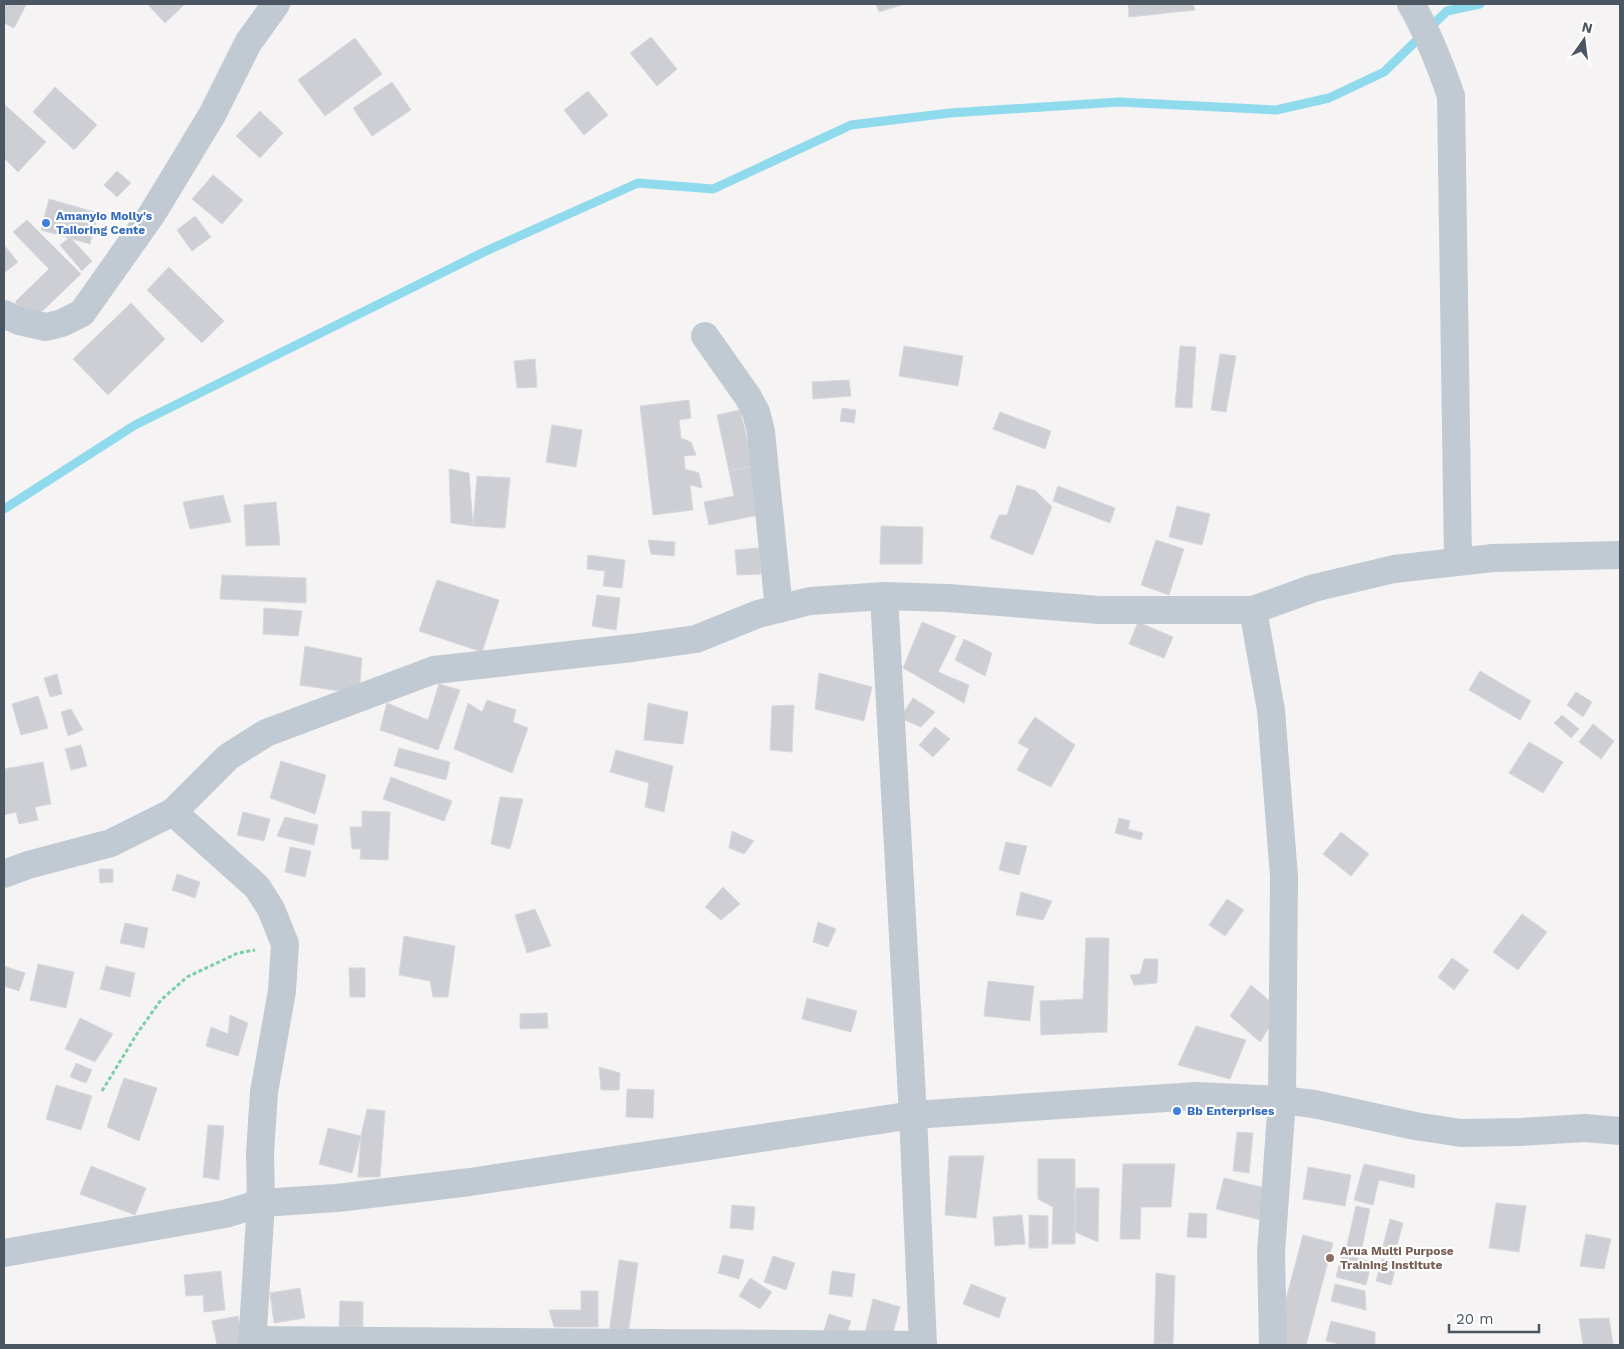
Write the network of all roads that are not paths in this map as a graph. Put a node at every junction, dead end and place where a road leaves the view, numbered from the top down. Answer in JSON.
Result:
{"nodes":[{"id":1,"x":276,"y":4,"type":"edge"},
{"id":2,"x":1411,"y":4,"type":"edge"},
{"id":3,"x":4,"y":314,"type":"edge"},
{"id":4,"x":705,"y":336,"type":"dead end"},
{"id":5,"x":1620,"y":555,"type":"edge"},
{"id":6,"x":1458,"y":562,"type":"junction"},
{"id":7,"x":884,"y":596,"type":"junction"},
{"id":8,"x":779,"y":608,"type":"junction"},
{"id":9,"x":1253,"y":610,"type":"junction"},
{"id":10,"x":173,"y":812,"type":"junction"},
{"id":11,"x":4,"y":874,"type":"edge"},
{"id":12,"x":1282,"y":1100,"type":"junction"},
{"id":13,"x":913,"y":1115,"type":"junction"},
{"id":14,"x":1620,"y":1131,"type":"edge"},
{"id":15,"x":261,"y":1203,"type":"junction"},
{"id":16,"x":4,"y":1253,"type":"edge"},
{"id":17,"x":252,"y":1342,"type":"edge"},
{"id":18,"x":923,"y":1345,"type":"edge"},
{"id":19,"x":1273,"y":1345,"type":"edge"}],
"edges":[{"from":1,"to":3,"type":"street"},
{"from":2,"to":6,"type":"street"},
{"from":4,"to":8,"type":"street"},
{"from":5,"to":6,"type":"street"},
{"from":6,"to":9,"type":"street"},
{"from":7,"to":8,"type":"street"},
{"from":7,"to":9,"type":"street"},
{"from":7,"to":13,"type":"street"},
{"from":8,"to":10,"type":"street"},
{"from":9,"to":12,"type":"street"},
{"from":10,"to":11,"type":"street"},
{"from":10,"to":15,"type":"street"},
{"from":12,"to":13,"type":"street"},
{"from":12,"to":14,"type":"street"},
{"from":12,"to":19,"type":"street"},
{"from":13,"to":15,"type":"street"},
{"from":13,"to":18,"type":"street"},
{"from":15,"to":16,"type":"street"},
{"from":15,"to":17,"type":"street"},
{"from":17,"to":18,"type":"street"}]}
